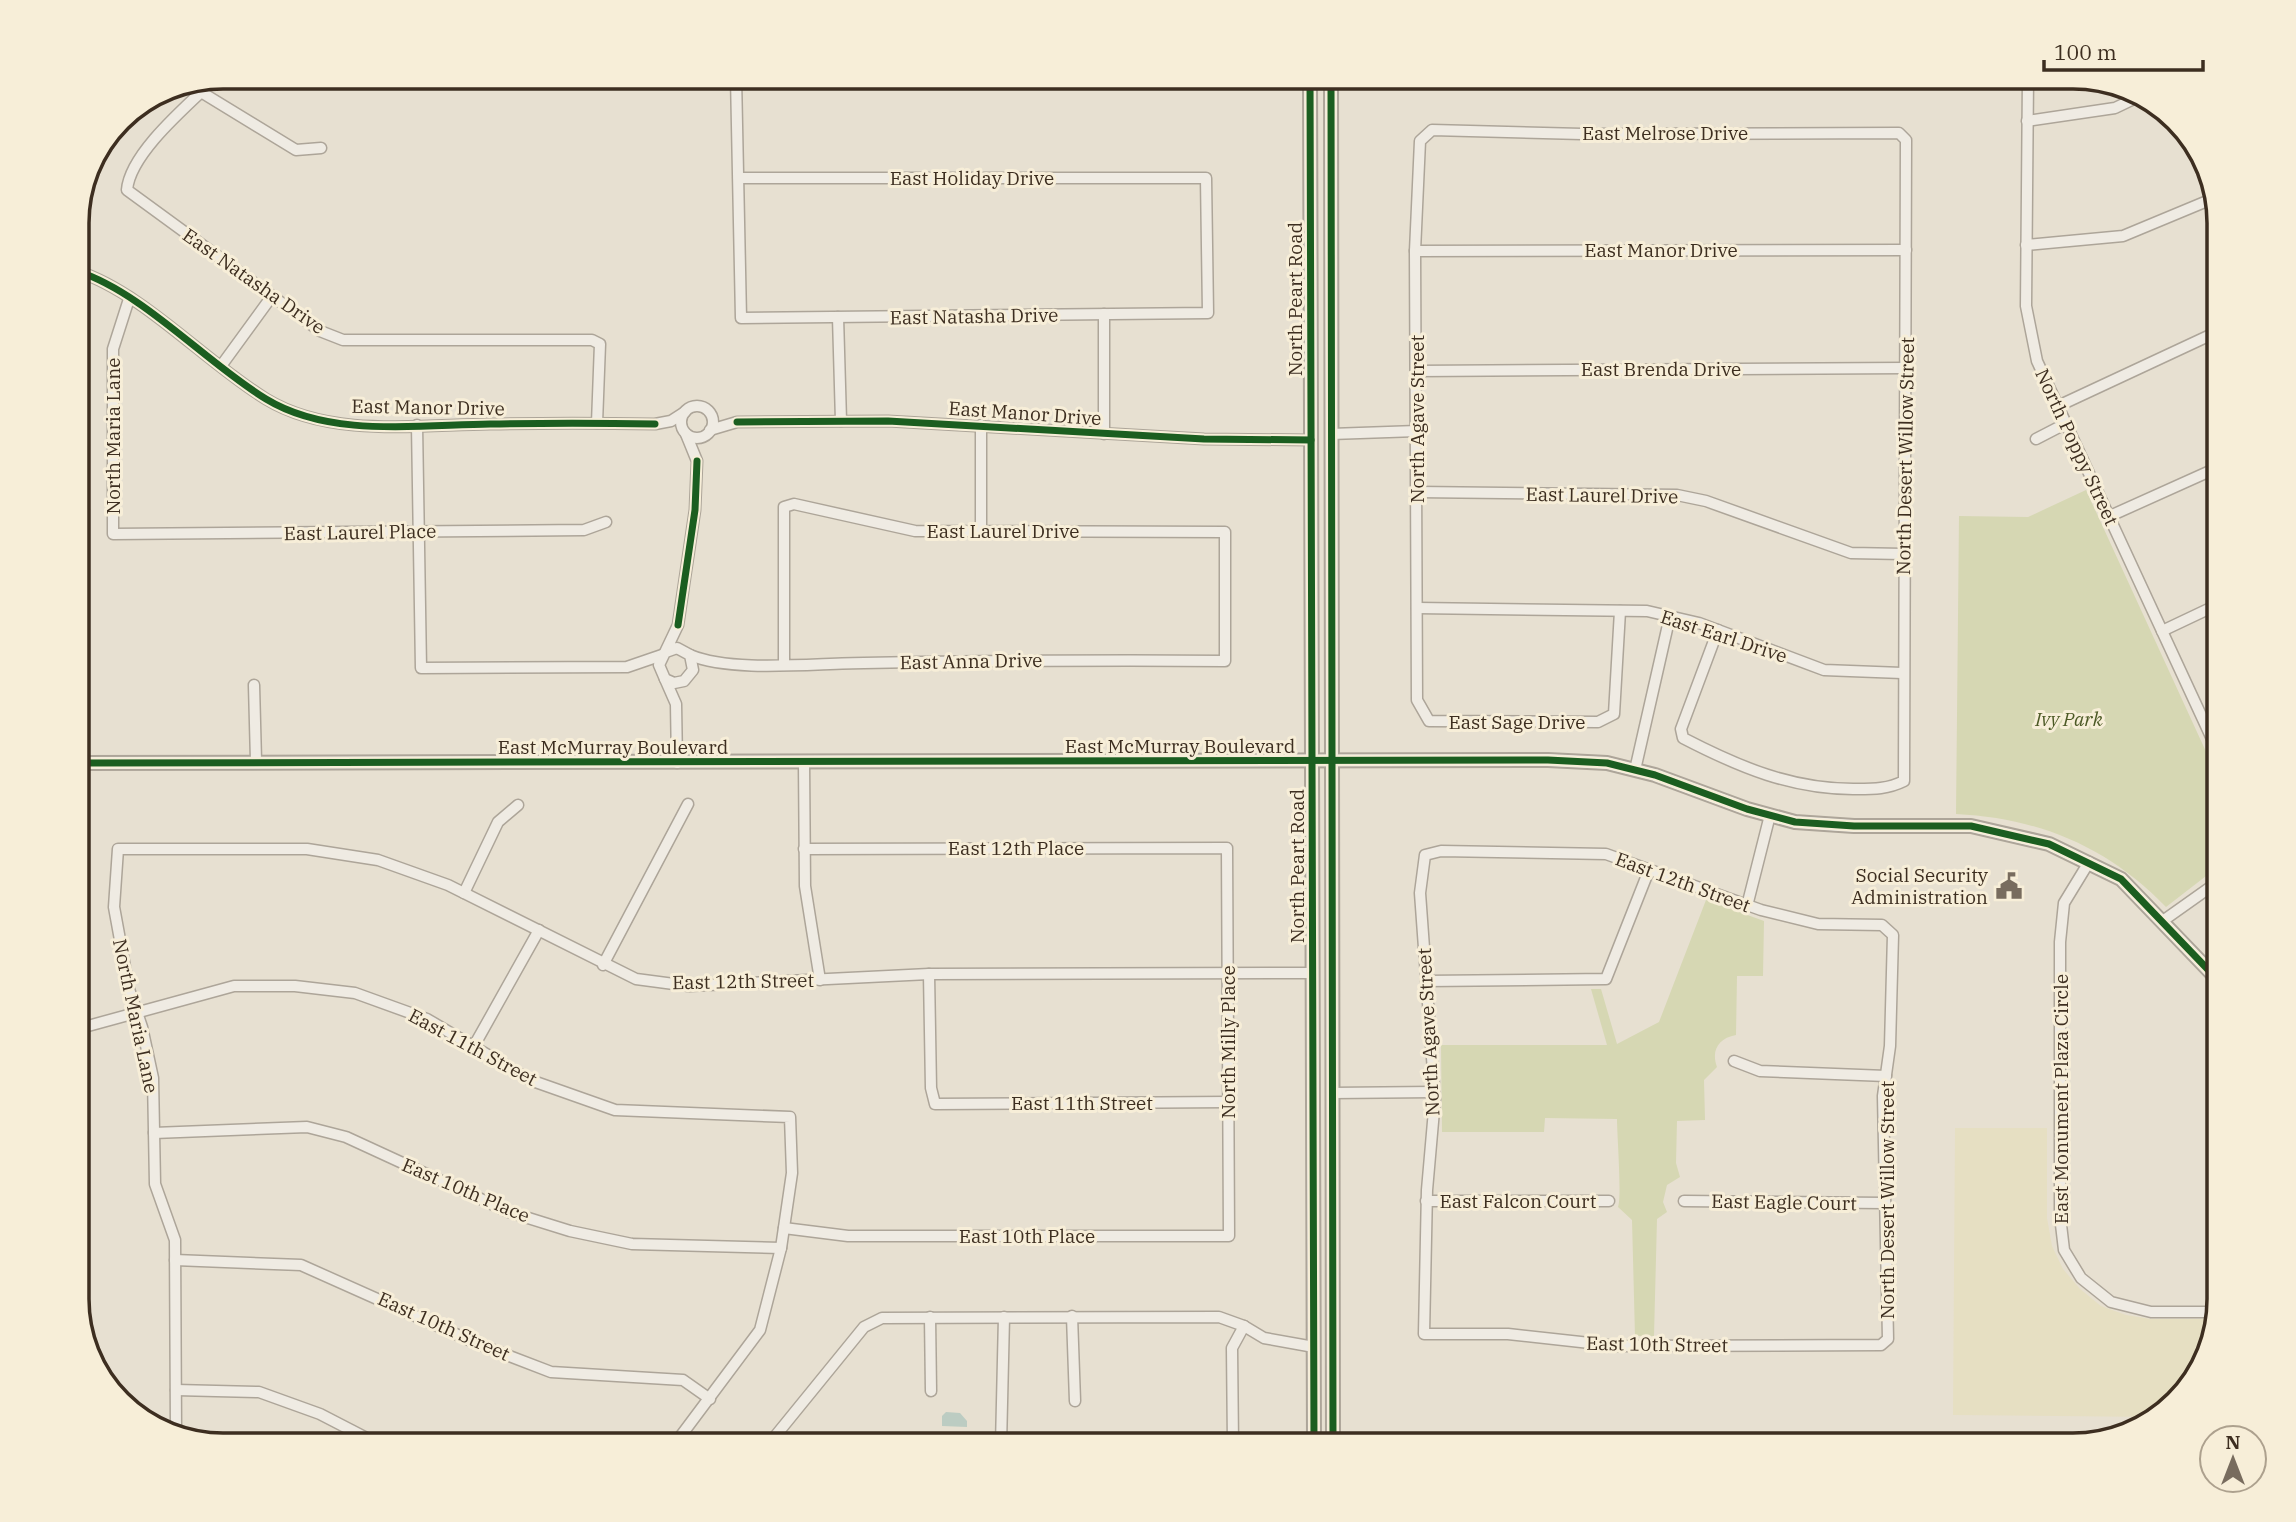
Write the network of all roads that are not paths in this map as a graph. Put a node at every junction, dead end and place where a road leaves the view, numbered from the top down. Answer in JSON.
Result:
{"nodes":[{"id":1,"x":736,"y":89,"type":"edge"},
{"id":2,"x":1310,"y":89,"type":"edge"},
{"id":3,"x":1331,"y":89,"type":"edge"},
{"id":4,"x":2028,"y":89,"type":"edge"},
{"id":5,"x":201,"y":92,"type":"joint"},
{"id":6,"x":2129,"y":102,"type":"edge"},
{"id":7,"x":2027,"y":121,"type":"junction"},
{"id":8,"x":1432,"y":130,"type":"joint"},
{"id":9,"x":1899,"y":133,"type":"joint"},
{"id":10,"x":321,"y":148,"type":"dead end"},
{"id":11,"x":738,"y":178,"type":"junction"},
{"id":12,"x":2205,"y":202,"type":"edge"},
{"id":13,"x":2026,"y":244,"type":"junction"},
{"id":14,"x":1906,"y":250,"type":"junction"},
{"id":15,"x":1415,"y":251,"type":"junction"},
{"id":16,"x":90,"y":275,"type":"edge"},
{"id":17,"x":272,"y":296,"type":"junction"},
{"id":18,"x":129,"y":299,"type":"junction"},
{"id":19,"x":1208,"y":313,"type":"joint"},
{"id":20,"x":1104,"y":314,"type":"junction"},
{"id":21,"x":838,"y":317,"type":"junction"},
{"id":22,"x":2207,"y":337,"type":"edge"},
{"id":23,"x":221,"y":366,"type":"junction"},
{"id":24,"x":1906,"y":368,"type":"junction"},
{"id":25,"x":1417,"y":371,"type":"junction"},
{"id":26,"x":2056,"y":407,"type":"junction"},
{"id":27,"x":706,"y":410,"type":"junction"},
{"id":28,"x":685,"y":412,"type":"junction"},
{"id":29,"x":841,"y":421,"type":"junction"},
{"id":30,"x":737,"y":422,"type":"junction"},
{"id":31,"x":597,"y":423,"type":"junction"},
{"id":32,"x":655,"y":424,"type":"junction"},
{"id":33,"x":2065,"y":424,"type":"junction"},
{"id":34,"x":418,"y":425,"type":"junction"},
{"id":35,"x":981,"y":425,"type":"junction"},
{"id":36,"x":710,"y":431,"type":"junction"},
{"id":37,"x":1417,"y":431,"type":"junction"},
{"id":38,"x":686,"y":433,"type":"junction"},
{"id":39,"x":1104,"y":434,"type":"junction"},
{"id":40,"x":1331,"y":434,"type":"junction"},
{"id":41,"x":2036,"y":439,"type":"dead end"},
{"id":42,"x":1311,"y":440,"type":"junction"},
{"id":43,"x":697,"y":461,"type":"junction"},
{"id":44,"x":2207,"y":472,"type":"edge"},
{"id":45,"x":1417,"y":492,"type":"junction"},
{"id":46,"x":2110,"y":516,"type":"junction"},
{"id":47,"x":606,"y":522,"type":"dead end"},
{"id":48,"x":419,"y":531,"type":"junction"},
{"id":49,"x":981,"y":531,"type":"junction"},
{"id":50,"x":113,"y":534,"type":"joint"},
{"id":51,"x":1903,"y":554,"type":"junction"},
{"id":52,"x":1417,"y":608,"type":"junction"},
{"id":53,"x":2207,"y":610,"type":"edge"},
{"id":54,"x":1620,"y":611,"type":"junction"},
{"id":55,"x":1670,"y":616,"type":"junction"},
{"id":56,"x":678,"y":625,"type":"junction"},
{"id":57,"x":1718,"y":630,"type":"junction"},
{"id":58,"x":2162,"y":631,"type":"junction"},
{"id":59,"x":664,"y":653,"type":"junction"},
{"id":60,"x":688,"y":654,"type":"junction"},
{"id":61,"x":1225,"y":661,"type":"joint"},
{"id":62,"x":718,"y":664,"type":"junction"},
{"id":63,"x":784,"y":664,"type":"junction"},
{"id":64,"x":627,"y":667,"type":"junction"},
{"id":65,"x":1902,"y":673,"type":"junction"},
{"id":66,"x":690,"y":676,"type":"junction"},
{"id":67,"x":663,"y":677,"type":"junction"},
{"id":68,"x":254,"y":685,"type":"dead end"},
{"id":69,"x":676,"y":704,"type":"junction"},
{"id":70,"x":1424,"y":712,"type":"joint"},
{"id":71,"x":2207,"y":723,"type":"edge"},
{"id":72,"x":256,"y":761,"type":"junction"},
{"id":73,"x":1312,"y":761,"type":"junction"},
{"id":74,"x":1332,"y":761,"type":"junction"},
{"id":75,"x":804,"y":762,"type":"junction"},
{"id":76,"x":90,"y":763,"type":"edge"},
{"id":77,"x":677,"y":763,"type":"junction"},
{"id":78,"x":1635,"y":770,"type":"junction"},
{"id":79,"x":688,"y":804,"type":"dead end"},
{"id":80,"x":518,"y":805,"type":"dead end"},
{"id":81,"x":1770,"y":816,"type":"junction"},
{"id":82,"x":1227,"y":848,"type":"joint"},
{"id":83,"x":118,"y":849,"type":"joint"},
{"id":84,"x":804,"y":849,"type":"junction"},
{"id":85,"x":1425,"y":855,"type":"joint"},
{"id":86,"x":2089,"y":862,"type":"junction"},
{"id":87,"x":1649,"y":870,"type":"junction"},
{"id":88,"x":2207,"y":890,"type":"edge"},
{"id":89,"x":464,"y":893,"type":"junction"},
{"id":90,"x":1746,"y":906,"type":"junction"},
{"id":91,"x":2164,"y":920,"type":"junction"},
{"id":92,"x":539,"y":930,"type":"junction"},
{"id":93,"x":1893,"y":935,"type":"joint"},
{"id":94,"x":603,"y":965,"type":"junction"},
{"id":95,"x":2207,"y":968,"type":"edge"},
{"id":96,"x":1312,"y":973,"type":"junction"},
{"id":97,"x":929,"y":974,"type":"junction"},
{"id":98,"x":1227,"y":974,"type":"junction"},
{"id":99,"x":820,"y":980,"type":"junction"},
{"id":100,"x":1426,"y":981,"type":"junction"},
{"id":101,"x":137,"y":1011,"type":"junction"},
{"id":102,"x":90,"y":1025,"type":"edge"},
{"id":103,"x":474,"y":1045,"type":"junction"},
{"id":104,"x":1734,"y":1061,"type":"dead end"},
{"id":105,"x":1886,"y":1076,"type":"junction"},
{"id":106,"x":1332,"y":1093,"type":"junction"},
{"id":107,"x":1434,"y":1093,"type":"junction"},
{"id":108,"x":1229,"y":1102,"type":"junction"},
{"id":109,"x":154,"y":1133,"type":"junction"},
{"id":110,"x":1426,"y":1201,"type":"junction"},
{"id":111,"x":1609,"y":1201,"type":"dead end"},
{"id":112,"x":1684,"y":1201,"type":"dead end"},
{"id":113,"x":1885,"y":1203,"type":"junction"},
{"id":114,"x":784,"y":1228,"type":"junction"},
{"id":115,"x":1229,"y":1236,"type":"joint"},
{"id":116,"x":781,"y":1248,"type":"junction"},
{"id":117,"x":175,"y":1260,"type":"junction"},
{"id":118,"x":2206,"y":1311,"type":"edge"},
{"id":119,"x":1072,"y":1316,"type":"junction"},
{"id":120,"x":930,"y":1317,"type":"junction"},
{"id":121,"x":1004,"y":1317,"type":"junction"},
{"id":122,"x":1244,"y":1326,"type":"junction"},
{"id":123,"x":1424,"y":1334,"type":"joint"},
{"id":124,"x":1888,"y":1339,"type":"joint"},
{"id":125,"x":1314,"y":1347,"type":"junction"},
{"id":126,"x":176,"y":1390,"type":"junction"},
{"id":127,"x":932,"y":1391,"type":"dead end"},
{"id":128,"x":710,"y":1399,"type":"junction"},
{"id":129,"x":1075,"y":1401,"type":"dead end"},
{"id":130,"x":176,"y":1424,"type":"edge"},
{"id":131,"x":352,"y":1430,"type":"junction"},
{"id":132,"x":351,"y":1433,"type":"edge"},
{"id":133,"x":358,"y":1433,"type":"edge"},
{"id":134,"x":683,"y":1433,"type":"edge"},
{"id":135,"x":778,"y":1433,"type":"edge"},
{"id":136,"x":1001,"y":1433,"type":"edge"},
{"id":137,"x":1233,"y":1433,"type":"edge"},
{"id":138,"x":1314,"y":1433,"type":"edge"},
{"id":139,"x":1333,"y":1433,"type":"edge"}],
"edges":[{"from":1,"to":11,"type":"street"},
{"from":2,"to":42,"type":"street","name":"North Peart Road"},
{"from":3,"to":40,"type":"street","name":"North Peart Road"},
{"from":4,"to":7,"type":"street","name":"North Poppy Street"},
{"from":5,"to":10,"type":"street"},
{"from":5,"to":17,"type":"street","name":"East Natasha Drive"},
{"from":6,"to":7,"type":"street"},
{"from":7,"to":13,"type":"street","name":"North Poppy Street"},
{"from":8,"to":9,"type":"street","name":"East Melrose Drive"},
{"from":8,"to":15,"type":"street","name":"North Agave Street"},
{"from":9,"to":14,"type":"street","name":"North Desert Willow Street"},
{"from":11,"to":19,"type":"street","name":"East Holiday Drive"},
{"from":11,"to":21,"type":"street","name":"East Natasha Drive"},
{"from":12,"to":13,"type":"street"},
{"from":13,"to":26,"type":"street","name":"North Poppy Street"},
{"from":14,"to":15,"type":"street","name":"East Manor Drive"},
{"from":14,"to":24,"type":"street","name":"North Desert Willow Street"},
{"from":15,"to":25,"type":"street","name":"North Agave Street"},
{"from":16,"to":18,"type":"street","name":"East Manor Drive"},
{"from":17,"to":23,"type":"street"},
{"from":17,"to":31,"type":"street","name":"East Natasha Drive"},
{"from":18,"to":23,"type":"street","name":"East Manor Drive"},
{"from":18,"to":50,"type":"street","name":"North Maria Lane"},
{"from":19,"to":20,"type":"street","name":"East Natasha Drive"},
{"from":20,"to":21,"type":"street","name":"East Natasha Drive"},
{"from":20,"to":39,"type":"street"},
{"from":21,"to":29,"type":"street"},
{"from":22,"to":26,"type":"street"},
{"from":23,"to":34,"type":"street","name":"East Manor Drive"},
{"from":24,"to":25,"type":"street","name":"East Brenda Drive"},
{"from":24,"to":51,"type":"street","name":"North Desert Willow Street"},
{"from":25,"to":37,"type":"street","name":"North Agave Street"},
{"from":26,"to":33,"type":"street","name":"North Poppy Street"},
{"from":27,"to":28,"type":"street"},
{"from":27,"to":30,"type":"street","name":"East Manor Drive"},
{"from":27,"to":36,"type":"street"},
{"from":28,"to":32,"type":"street","name":"East Manor Drive"},
{"from":28,"to":38,"type":"street"},
{"from":29,"to":30,"type":"street","name":"East Manor Drive"},
{"from":29,"to":35,"type":"street","name":"East Manor Drive"},
{"from":30,"to":36,"type":"street","name":"East Manor Drive"},
{"from":31,"to":32,"type":"street","name":"East Manor Drive"},
{"from":31,"to":34,"type":"street","name":"East Manor Drive"},
{"from":32,"to":38,"type":"street","name":"East Manor Drive"},
{"from":33,"to":41,"type":"street"},
{"from":33,"to":46,"type":"street","name":"North Poppy Street"},
{"from":34,"to":48,"type":"street"},
{"from":35,"to":39,"type":"street","name":"East Manor Drive"},
{"from":35,"to":49,"type":"street"},
{"from":36,"to":38,"type":"street"},
{"from":36,"to":43,"type":"street"},
{"from":37,"to":40,"type":"street"},
{"from":37,"to":45,"type":"street","name":"North Agave Street"},
{"from":38,"to":43,"type":"street"},
{"from":39,"to":42,"type":"street","name":"East Manor Drive"},
{"from":40,"to":74,"type":"street","name":"North Peart Road"},
{"from":42,"to":73,"type":"street","name":"North Peart Road"},
{"from":43,"to":56,"type":"street"},
{"from":44,"to":46,"type":"street"},
{"from":45,"to":51,"type":"street","name":"East Laurel Drive"},
{"from":45,"to":52,"type":"street","name":"North Agave Street"},
{"from":46,"to":58,"type":"street","name":"North Poppy Street"},
{"from":47,"to":48,"type":"street","name":"East Laurel Place"},
{"from":48,"to":50,"type":"street","name":"East Laurel Place"},
{"from":48,"to":64,"type":"street"},
{"from":49,"to":61,"type":"street","name":"East Laurel Drive"},
{"from":49,"to":63,"type":"street","name":"East Laurel Drive"},
{"from":51,"to":65,"type":"street","name":"North Desert Willow Street"},
{"from":52,"to":54,"type":"street","name":"East Earl Drive"},
{"from":52,"to":70,"type":"street","name":"North Agave Street"},
{"from":53,"to":58,"type":"street"},
{"from":54,"to":55,"type":"street","name":"East Earl Drive"},
{"from":54,"to":70,"type":"street","name":"East Sage Drive"},
{"from":55,"to":57,"type":"street","name":"East Earl Drive"},
{"from":55,"to":78,"type":"street"},
{"from":56,"to":59,"type":"street"},
{"from":56,"to":60,"type":"street"},
{"from":57,"to":65,"type":"street","name":"East Earl Drive"},
{"from":57,"to":65,"type":"street","name":"North Desert Willow Street"},
{"from":58,"to":71,"type":"street","name":"North Poppy Street"},
{"from":59,"to":60,"type":"street"},
{"from":59,"to":64,"type":"street"},
{"from":59,"to":67,"type":"street"},
{"from":60,"to":62,"type":"street","name":"East Anna Drive"},
{"from":60,"to":66,"type":"street"},
{"from":61,"to":63,"type":"street","name":"East Anna Drive"},
{"from":62,"to":63,"type":"street","name":"East Anna Drive"},
{"from":62,"to":66,"type":"street","name":"East Anna Drive"},
{"from":64,"to":67,"type":"street"},
{"from":66,"to":67,"type":"street"},
{"from":66,"to":69,"type":"street"},
{"from":67,"to":69,"type":"street"},
{"from":68,"to":72,"type":"street"},
{"from":69,"to":77,"type":"street"},
{"from":72,"to":76,"type":"street","name":"East McMurray Boulevard"},
{"from":72,"to":77,"type":"street","name":"East McMurray Boulevard"},
{"from":73,"to":74,"type":"street","name":"East McMurray Boulevard"},
{"from":73,"to":75,"type":"street","name":"East McMurray Boulevard"},
{"from":73,"to":96,"type":"street","name":"North Peart Road"},
{"from":74,"to":78,"type":"street","name":"East McMurray Boulevard"},
{"from":74,"to":106,"type":"street","name":"North Peart Road"},
{"from":75,"to":77,"type":"street","name":"East McMurray Boulevard"},
{"from":75,"to":84,"type":"street"},
{"from":78,"to":81,"type":"street","name":"East McMurray Boulevard"},
{"from":79,"to":94,"type":"street"},
{"from":80,"to":89,"type":"street"},
{"from":81,"to":86,"type":"street","name":"East McMurray Boulevard"},
{"from":81,"to":90,"type":"street"},
{"from":82,"to":84,"type":"street","name":"East 12th Place"},
{"from":82,"to":98,"type":"street","name":"North Milly Place"},
{"from":83,"to":89,"type":"street","name":"East 12th Street"},
{"from":83,"to":101,"type":"street","name":"North Maria Lane"},
{"from":84,"to":99,"type":"street"},
{"from":85,"to":87,"type":"street","name":"East 12th Street"},
{"from":85,"to":100,"type":"street","name":"North Agave Street"},
{"from":86,"to":91,"type":"street","name":"East McMurray Boulevard"},
{"from":86,"to":118,"type":"street","name":"East Monument Plaza Circle"},
{"from":87,"to":90,"type":"street","name":"East 12th Street"},
{"from":87,"to":100,"type":"street"},
{"from":88,"to":91,"type":"street"},
{"from":89,"to":92,"type":"street","name":"East 12th Street"},
{"from":90,"to":93,"type":"street","name":"East 12th Street"},
{"from":91,"to":95,"type":"street","name":"East McMurray Boulevard"},
{"from":92,"to":94,"type":"street","name":"East 12th Street"},
{"from":92,"to":103,"type":"street"},
{"from":93,"to":105,"type":"street","name":"North Desert Willow Street"},
{"from":94,"to":99,"type":"street","name":"East 12th Street"},
{"from":96,"to":98,"type":"street","name":"East 12th Street"},
{"from":96,"to":125,"type":"street","name":"North Peart Road"},
{"from":97,"to":98,"type":"street","name":"East 12th Street"},
{"from":97,"to":99,"type":"street","name":"East 12th Street"},
{"from":97,"to":108,"type":"street","name":"East 11th Street"},
{"from":98,"to":108,"type":"street","name":"North Milly Place"},
{"from":100,"to":107,"type":"street","name":"North Agave Street"},
{"from":101,"to":102,"type":"street","name":"East 11th Street"},
{"from":101,"to":103,"type":"street","name":"East 11th Street"},
{"from":101,"to":109,"type":"street","name":"North Maria Lane"},
{"from":103,"to":114,"type":"street","name":"East 11th Street"},
{"from":104,"to":105,"type":"street"},
{"from":105,"to":113,"type":"street","name":"North Desert Willow Street"},
{"from":106,"to":107,"type":"street"},
{"from":106,"to":139,"type":"street","name":"North Peart Road"},
{"from":107,"to":110,"type":"street","name":"North Agave Street"},
{"from":108,"to":115,"type":"street","name":"North Milly Place"},
{"from":109,"to":116,"type":"street","name":"East 10th Place"},
{"from":109,"to":117,"type":"street","name":"North Maria Lane"},
{"from":110,"to":111,"type":"street","name":"East Falcon Court"},
{"from":110,"to":123,"type":"street","name":"North Agave Street"},
{"from":112,"to":113,"type":"street","name":"East Eagle Court"},
{"from":113,"to":124,"type":"street","name":"North Desert Willow Street"},
{"from":114,"to":115,"type":"street","name":"East 10th Place"},
{"from":114,"to":116,"type":"street"},
{"from":116,"to":128,"type":"street"},
{"from":117,"to":126,"type":"street","name":"North Maria Lane"},
{"from":117,"to":128,"type":"street","name":"East 10th Street"},
{"from":119,"to":121,"type":"street"},
{"from":119,"to":122,"type":"street"},
{"from":119,"to":129,"type":"street"},
{"from":120,"to":121,"type":"street"},
{"from":120,"to":127,"type":"street"},
{"from":120,"to":135,"type":"street"},
{"from":121,"to":136,"type":"street"},
{"from":122,"to":125,"type":"street"},
{"from":122,"to":137,"type":"street"},
{"from":123,"to":124,"type":"street","name":"East 10th Street"},
{"from":125,"to":138,"type":"street","name":"North Peart Road"},
{"from":126,"to":130,"type":"street","name":"North Maria Lane"},
{"from":126,"to":131,"type":"street"},
{"from":128,"to":134,"type":"street"},
{"from":131,"to":132,"type":"street"},
{"from":131,"to":133,"type":"street"}]}
